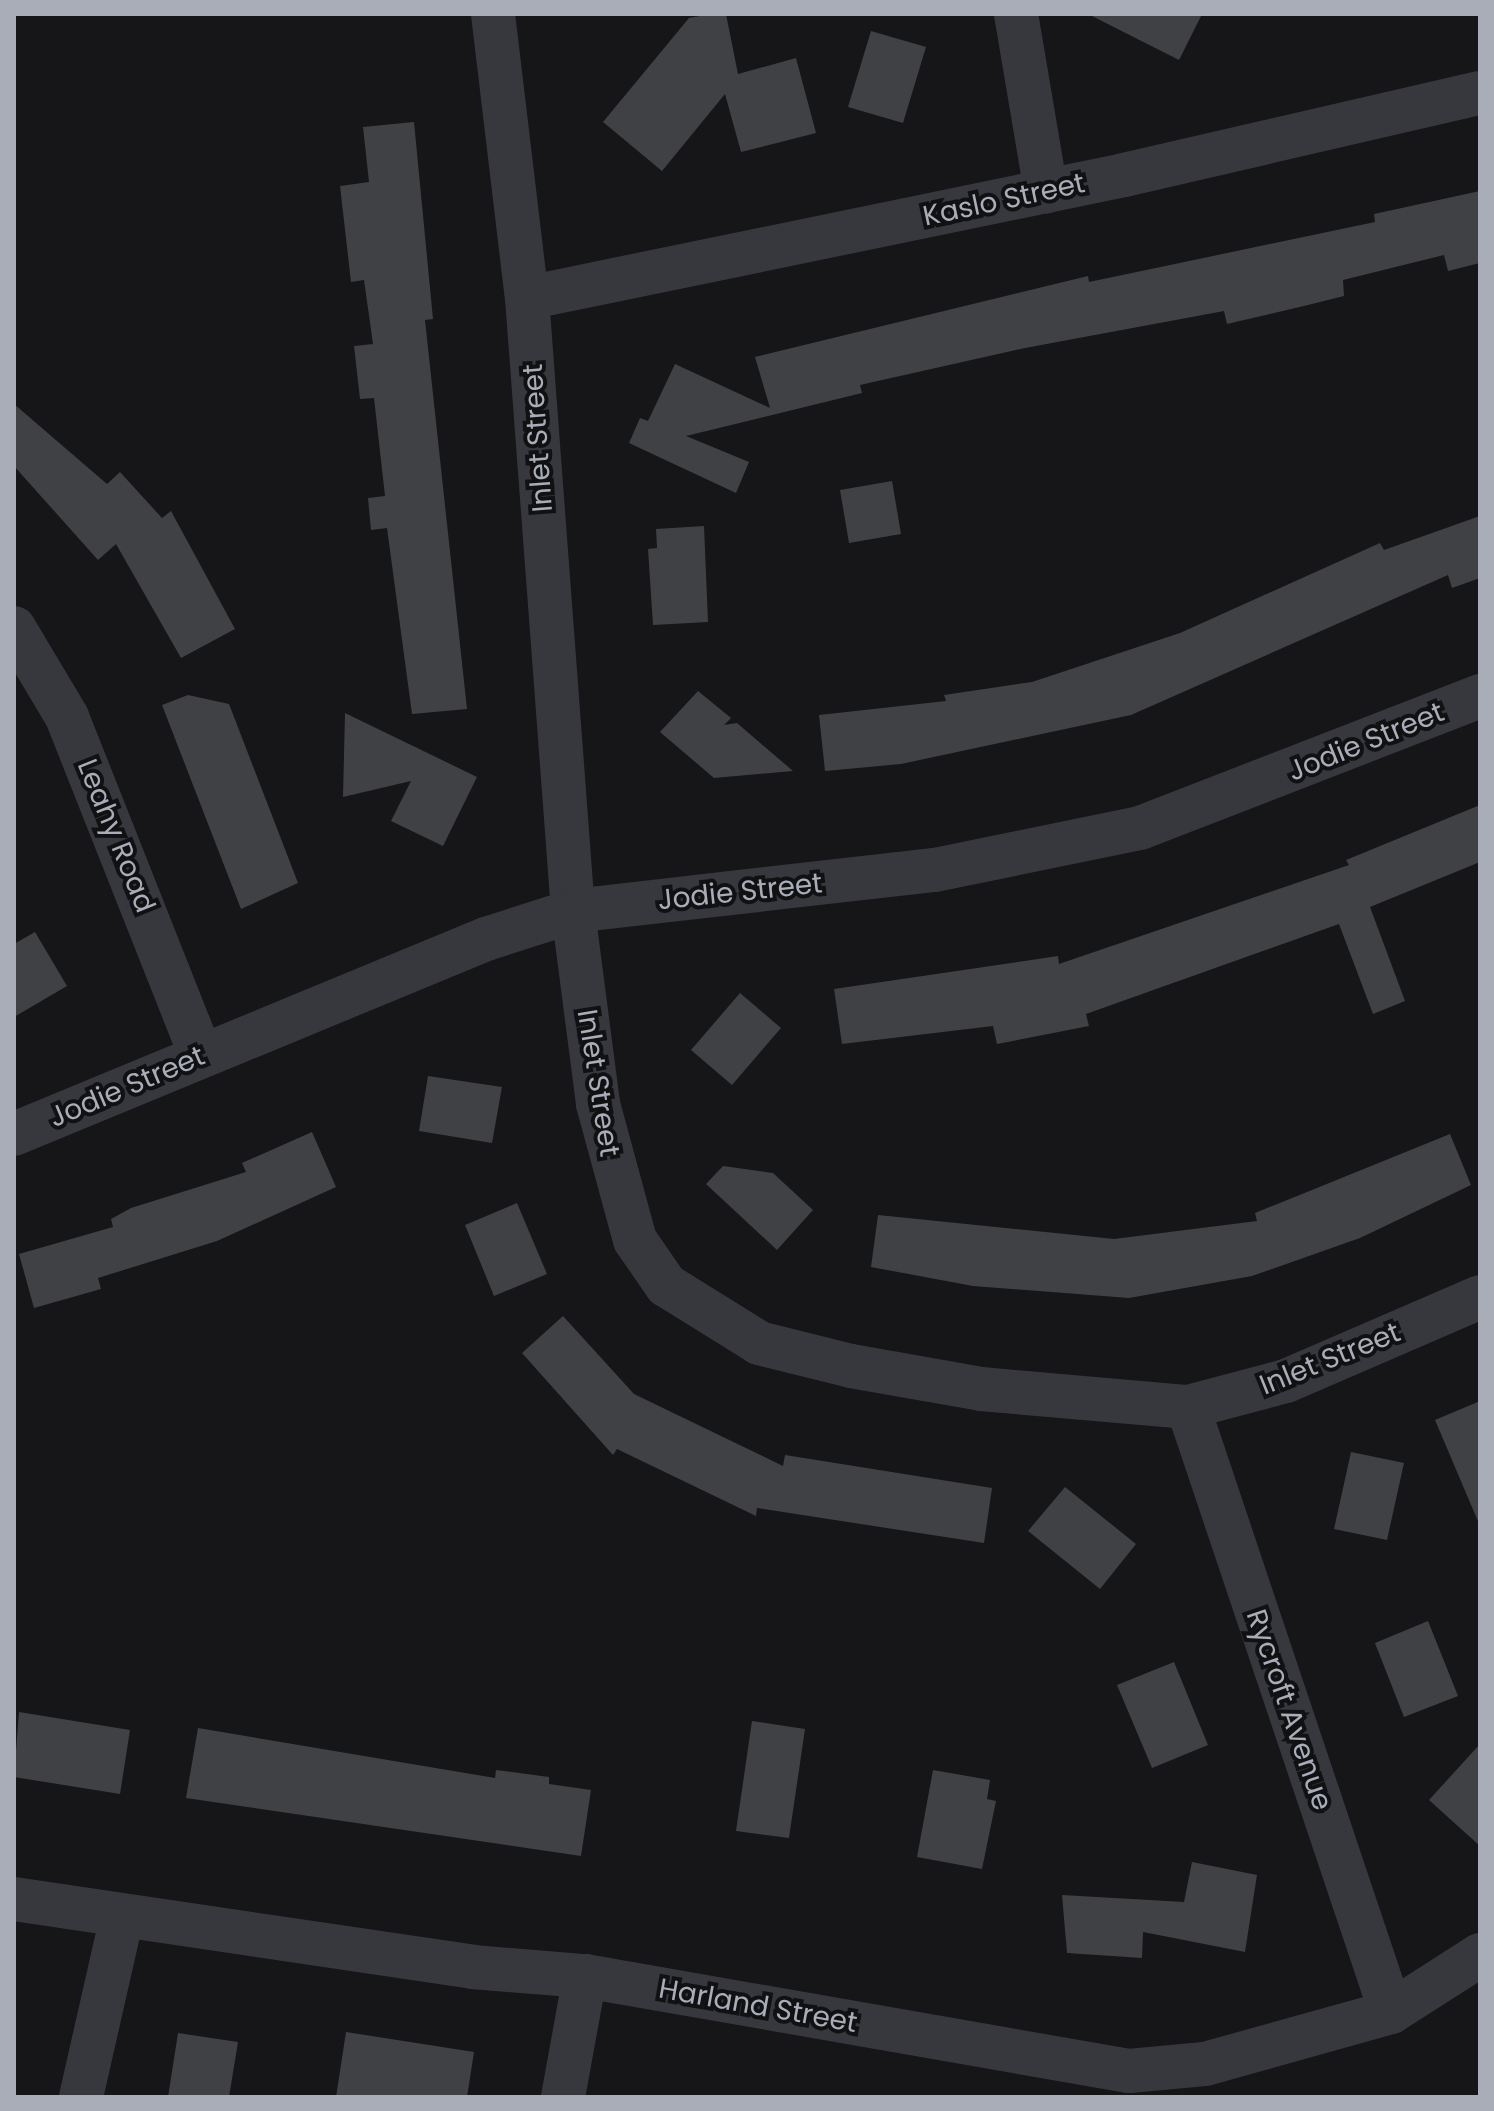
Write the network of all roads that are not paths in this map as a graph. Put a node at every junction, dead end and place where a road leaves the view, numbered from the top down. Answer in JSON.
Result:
{"nodes":[{"id":1,"x":493,"y":14,"type":"edge"},
{"id":2,"x":1016,"y":14,"type":"edge"},
{"id":3,"x":1480,"y":93,"type":"edge"},
{"id":4,"x":1046,"y":191,"type":"junction"},
{"id":5,"x":527,"y":298,"type":"junction"},
{"id":6,"x":14,"y":628,"type":"edge"},
{"id":7,"x":1480,"y":696,"type":"edge"},
{"id":8,"x":573,"y":911,"type":"junction"},
{"id":9,"x":200,"y":1053,"type":"junction"},
{"id":10,"x":14,"y":1134,"type":"edge"},
{"id":11,"x":1480,"y":1297,"type":"edge"},
{"id":12,"x":1188,"y":1407,"type":"junction"},
{"id":13,"x":14,"y":1899,"type":"edge"},
{"id":14,"x":122,"y":1916,"type":"junction"},
{"id":15,"x":1480,"y":1955,"type":"edge"},
{"id":16,"x":585,"y":1976,"type":"junction"},
{"id":17,"x":1391,"y":2012,"type":"junction"},
{"id":18,"x":1128,"y":2084,"type":"edge"},
{"id":19,"x":81,"y":2097,"type":"edge"},
{"id":20,"x":563,"y":2097,"type":"edge"}],
"edges":[{"from":1,"to":5,"type":"street","name":"Inlet Street"},
{"from":2,"to":4,"type":"street"},
{"from":3,"to":4,"type":"street","name":"Kaslo Street"},
{"from":4,"to":5,"type":"street","name":"Kaslo Street"},
{"from":5,"to":8,"type":"street","name":"Inlet Street"},
{"from":6,"to":9,"type":"street","name":"Leahy Road"},
{"from":7,"to":8,"type":"street","name":"Jodie Street"},
{"from":8,"to":9,"type":"street","name":"Jodie Street"},
{"from":8,"to":12,"type":"street","name":"Inlet Street"},
{"from":9,"to":10,"type":"street","name":"Jodie Street"},
{"from":11,"to":12,"type":"street","name":"Inlet Street"},
{"from":12,"to":17,"type":"street","name":"Rycroft Avenue"},
{"from":13,"to":14,"type":"street","name":"Harland Street"},
{"from":14,"to":16,"type":"street","name":"Harland Street"},
{"from":14,"to":19,"type":"street"},
{"from":15,"to":17,"type":"street","name":"Harland Street"},
{"from":16,"to":18,"type":"street","name":"Harland Street"},
{"from":16,"to":20,"type":"street"},
{"from":17,"to":18,"type":"street","name":"Harland Street"}]}
